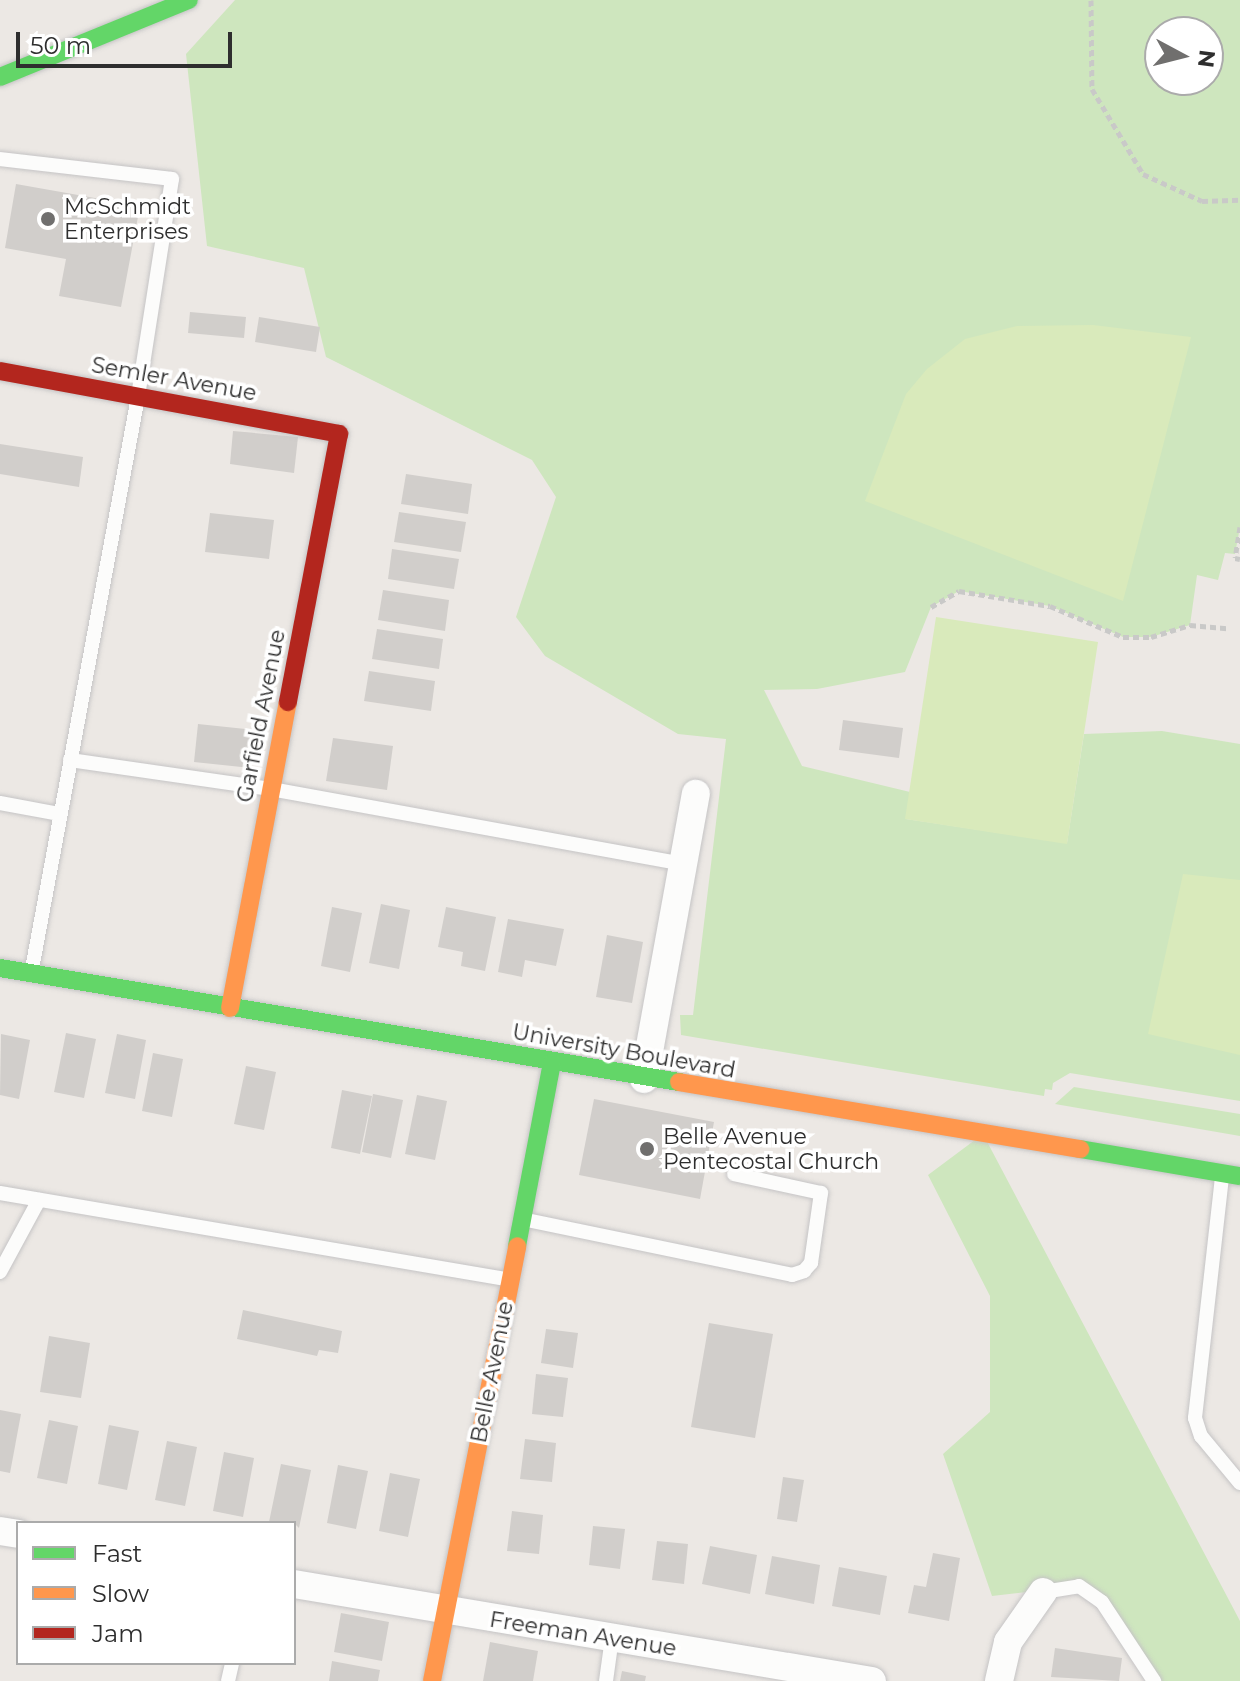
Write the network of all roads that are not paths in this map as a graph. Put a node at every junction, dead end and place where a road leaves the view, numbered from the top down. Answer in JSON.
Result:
{"nodes":[{"id":1,"x":189,"y":0,"type":"edge"},
{"id":2,"x":0,"y":77,"type":"edge"},
{"id":3,"x":0,"y":159,"type":"edge"},
{"id":4,"x":0,"y":371,"type":"edge"},
{"id":5,"x":138,"y":397,"type":"junction"},
{"id":6,"x":339,"y":434,"type":"joint"},
{"id":7,"x":70,"y":760,"type":"junction"},
{"id":8,"x":271,"y":789,"type":"junction"},
{"id":9,"x":696,"y":794,"type":"dead end"},
{"id":10,"x":0,"y":803,"type":"edge"},
{"id":11,"x":60,"y":814,"type":"junction"},
{"id":12,"x":684,"y":864,"type":"junction"},
{"id":13,"x":0,"y":968,"type":"edge"},
{"id":14,"x":31,"y":974,"type":"junction"},
{"id":15,"x":230,"y":1008,"type":"junction"},
{"id":16,"x":552,"y":1063,"type":"junction"},
{"id":17,"x":644,"y":1079,"type":"junction"},
{"id":18,"x":734,"y":1174,"type":"dead end"},
{"id":19,"x":1231,"y":1174,"type":"edge"},
{"id":20,"x":0,"y":1193,"type":"edge"},
{"id":21,"x":39,"y":1200,"type":"junction"},
{"id":22,"x":522,"y":1219,"type":"junction"},
{"id":23,"x":0,"y":1272,"type":"edge"},
{"id":24,"x":510,"y":1280,"type":"junction"},
{"id":25,"x":1240,"y":1483,"type":"edge"},
{"id":26,"x":296,"y":1584,"type":"edge"},
{"id":27,"x":1043,"y":1592,"type":"joint"},
{"id":28,"x":446,"y":1611,"type":"junction"},
{"id":29,"x":612,"y":1638,"type":"junction"},
{"id":30,"x":432,"y":1681,"type":"edge"},
{"id":31,"x":606,"y":1681,"type":"edge"},
{"id":32,"x":872,"y":1681,"type":"edge"},
{"id":33,"x":999,"y":1681,"type":"edge"},
{"id":34,"x":1154,"y":1681,"type":"edge"}],
"edges":[{"from":1,"to":2,"type":"street"},
{"from":3,"to":5,"type":"lane"},
{"from":4,"to":5,"type":"street","name":"Semler Avenue"},
{"from":5,"to":6,"type":"street","name":"Semler Avenue"},
{"from":5,"to":7,"type":"lane"},
{"from":6,"to":8,"type":"street","name":"Garfield Avenue"},
{"from":7,"to":8,"type":"lane"},
{"from":7,"to":11,"type":"lane"},
{"from":8,"to":12,"type":"lane"},
{"from":8,"to":15,"type":"street","name":"Garfield Avenue"},
{"from":9,"to":12,"type":"street"},
{"from":10,"to":11,"type":"lane"},
{"from":11,"to":14,"type":"lane"},
{"from":12,"to":17,"type":"street"},
{"from":13,"to":14,"type":"street","name":"University Boulevard"},
{"from":14,"to":15,"type":"street","name":"University Boulevard"},
{"from":15,"to":16,"type":"street","name":"University Boulevard"},
{"from":16,"to":17,"type":"street","name":"University Boulevard"},
{"from":16,"to":22,"type":"street","name":"Belle Avenue"},
{"from":17,"to":19,"type":"street","name":"University Boulevard"},
{"from":18,"to":22,"type":"lane"},
{"from":19,"to":25,"type":"lane"},
{"from":20,"to":21,"type":"lane"},
{"from":21,"to":23,"type":"lane"},
{"from":21,"to":24,"type":"lane"},
{"from":22,"to":24,"type":"street","name":"Belle Avenue"},
{"from":24,"to":28,"type":"street","name":"Belle Avenue"},
{"from":26,"to":28,"type":"street","name":"Freeman Avenue"},
{"from":27,"to":33,"type":"street"},
{"from":27,"to":34,"type":"lane"},
{"from":28,"to":29,"type":"street","name":"Freeman Avenue"},
{"from":28,"to":30,"type":"street","name":"Belle Avenue"},
{"from":29,"to":31,"type":"lane"},
{"from":29,"to":32,"type":"street","name":"Freeman Avenue"}]}
